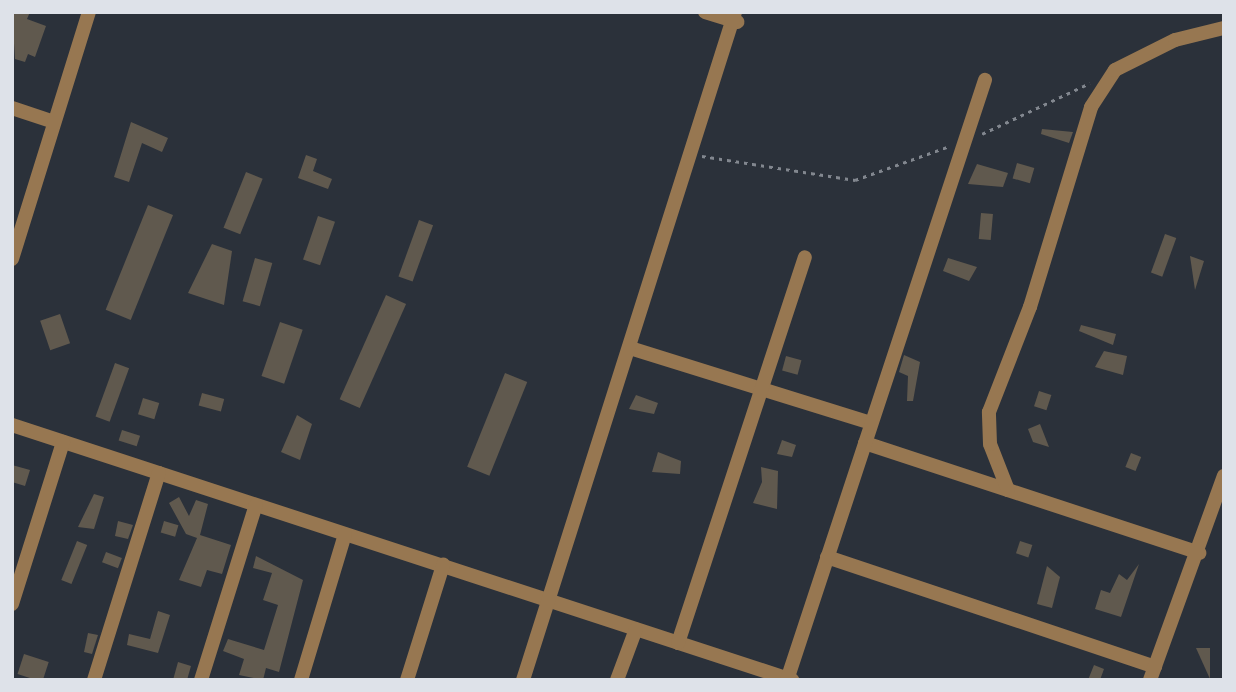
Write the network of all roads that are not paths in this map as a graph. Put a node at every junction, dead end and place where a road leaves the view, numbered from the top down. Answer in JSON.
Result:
{"nodes":[{"id":1,"x":89,"y":12,"type":"edge"},
{"id":2,"x":705,"y":12,"type":"edge"},
{"id":3,"x":736,"y":17,"type":"edge"},
{"id":4,"x":1224,"y":29,"type":"edge"},
{"id":5,"x":985,"y":80,"type":"dead end"},
{"id":6,"x":12,"y":108,"type":"edge"},
{"id":7,"x":54,"y":121,"type":"junction"},
{"id":8,"x":804,"y":257,"type":"dead end"},
{"id":9,"x":12,"y":259,"type":"edge"},
{"id":10,"x":630,"y":348,"type":"junction"},
{"id":11,"x":761,"y":389,"type":"junction"},
{"id":12,"x":872,"y":423,"type":"junction"},
{"id":13,"x":12,"y":425,"type":"edge"},
{"id":14,"x":63,"y":442,"type":"junction"},
{"id":15,"x":865,"y":443,"type":"junction"},
{"id":16,"x":159,"y":473,"type":"junction"},
{"id":17,"x":1224,"y":476,"type":"edge"},
{"id":18,"x":1008,"y":490,"type":"junction"},
{"id":19,"x":256,"y":505,"type":"junction"},
{"id":20,"x":345,"y":534,"type":"junction"},
{"id":21,"x":1199,"y":553,"type":"junction"},
{"id":22,"x":827,"y":557,"type":"junction"},
{"id":23,"x":443,"y":565,"type":"junction"},
{"id":24,"x":548,"y":600,"type":"junction"},
{"id":25,"x":12,"y":604,"type":"edge"},
{"id":26,"x":636,"y":629,"type":"junction"},
{"id":27,"x":678,"y":643,"type":"junction"},
{"id":28,"x":1153,"y":673,"type":"edge"},
{"id":29,"x":788,"y":679,"type":"edge"},
{"id":30,"x":94,"y":680,"type":"edge"},
{"id":31,"x":201,"y":680,"type":"edge"},
{"id":32,"x":301,"y":680,"type":"edge"},
{"id":33,"x":407,"y":680,"type":"edge"},
{"id":34,"x":523,"y":680,"type":"edge"},
{"id":35,"x":617,"y":680,"type":"edge"}],
"edges":[{"from":1,"to":7,"type":"street"},
{"from":2,"to":3,"type":"street"},
{"from":3,"to":10,"type":"street"},
{"from":4,"to":18,"type":"street"},
{"from":5,"to":12,"type":"street"},
{"from":6,"to":7,"type":"street"},
{"from":7,"to":9,"type":"street"},
{"from":8,"to":11,"type":"street"},
{"from":10,"to":11,"type":"street"},
{"from":10,"to":24,"type":"street"},
{"from":11,"to":12,"type":"street"},
{"from":11,"to":27,"type":"street"},
{"from":12,"to":15,"type":"street"},
{"from":13,"to":14,"type":"street"},
{"from":14,"to":16,"type":"street"},
{"from":14,"to":25,"type":"street"},
{"from":15,"to":18,"type":"street"},
{"from":15,"to":22,"type":"street"},
{"from":16,"to":19,"type":"street"},
{"from":16,"to":30,"type":"street"},
{"from":17,"to":21,"type":"street"},
{"from":18,"to":21,"type":"street"},
{"from":19,"to":20,"type":"street"},
{"from":19,"to":31,"type":"street"},
{"from":20,"to":23,"type":"street"},
{"from":20,"to":32,"type":"street"},
{"from":21,"to":28,"type":"street"},
{"from":22,"to":28,"type":"street"},
{"from":22,"to":29,"type":"street"},
{"from":23,"to":24,"type":"street"},
{"from":23,"to":33,"type":"street"},
{"from":24,"to":26,"type":"street"},
{"from":24,"to":34,"type":"street"},
{"from":26,"to":27,"type":"street"},
{"from":26,"to":35,"type":"street"},
{"from":27,"to":29,"type":"street"}]}
